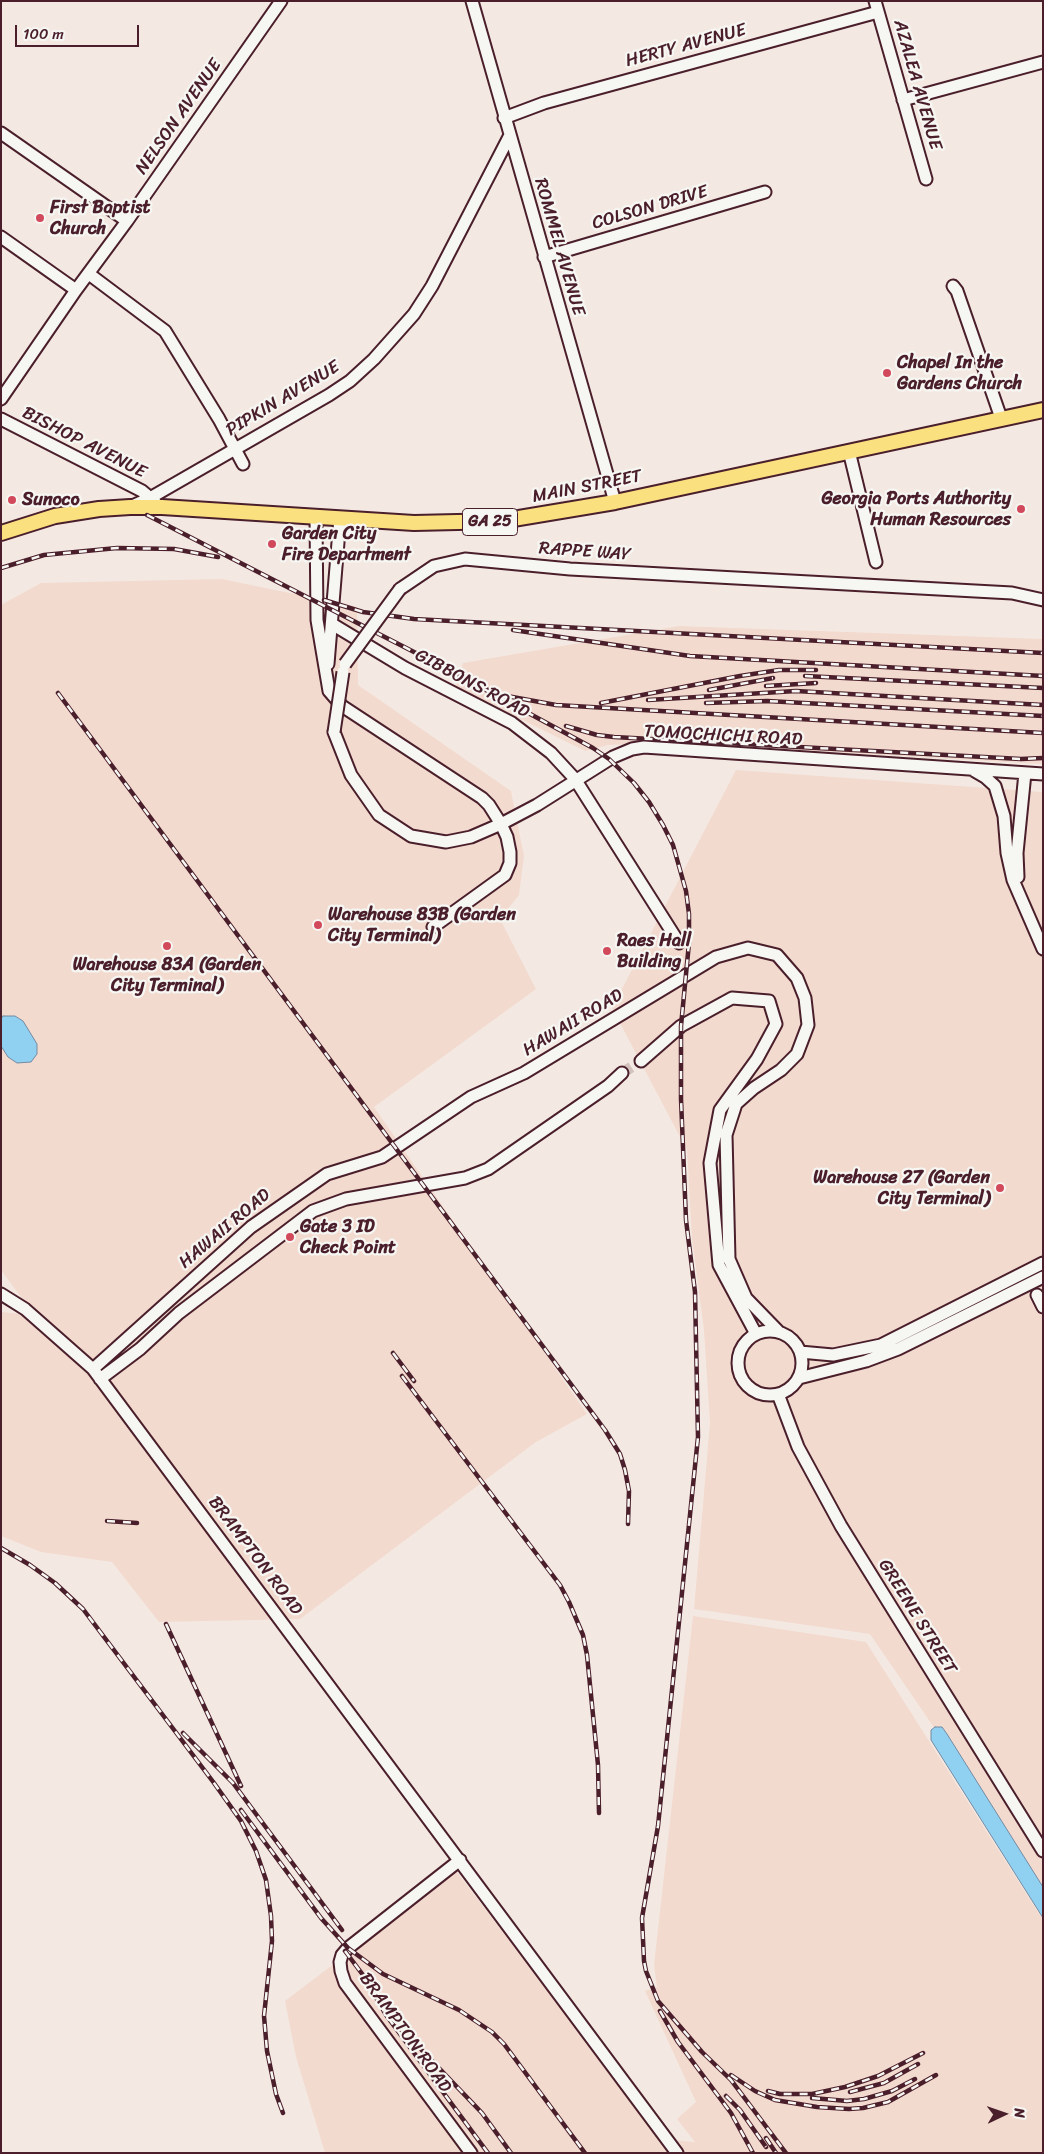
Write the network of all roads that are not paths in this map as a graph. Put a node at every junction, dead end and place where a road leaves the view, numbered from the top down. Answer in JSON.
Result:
{"nodes":[{"id":1,"x":282,"y":1,"type":"edge"},
{"id":2,"x":472,"y":1,"type":"edge"},
{"id":3,"x":876,"y":6,"type":"edge"},
{"id":4,"x":1043,"y":62,"type":"edge"},
{"id":5,"x":903,"y":100,"type":"junction"},
{"id":6,"x":504,"y":118,"type":"junction"},
{"id":7,"x":1,"y":134,"type":"edge"},
{"id":8,"x":509,"y":137,"type":"junction"},
{"id":9,"x":926,"y":179,"type":"dead end"},
{"id":10,"x":765,"y":192,"type":"dead end"},
{"id":11,"x":127,"y":221,"type":"junction"},
{"id":12,"x":1,"y":238,"type":"edge"},
{"id":13,"x":544,"y":258,"type":"junction"},
{"id":14,"x":89,"y":274,"type":"junction"},
{"id":15,"x":953,"y":286,"type":"dead end"},
{"id":16,"x":76,"y":290,"type":"junction"},
{"id":17,"x":1,"y":399,"type":"edge"},
{"id":18,"x":1043,"y":410,"type":"edge"},
{"id":19,"x":1001,"y":418,"type":"junction"},
{"id":20,"x":1,"y":420,"type":"edge"},
{"id":21,"x":236,"y":448,"type":"junction"},
{"id":22,"x":849,"y":451,"type":"junction"},
{"id":23,"x":243,"y":464,"type":"dead end"},
{"id":24,"x":150,"y":498,"type":"junction"},
{"id":25,"x":615,"y":502,"type":"junction"},
{"id":26,"x":130,"y":507,"type":"junction"},
{"id":27,"x":162,"y":507,"type":"junction"},
{"id":28,"x":316,"y":517,"type":"junction"},
{"id":29,"x":340,"y":518,"type":"junction"},
{"id":30,"x":1,"y":533,"type":"edge"},
{"id":31,"x":876,"y":562,"type":"dead end"},
{"id":32,"x":1043,"y":600,"type":"edge"},
{"id":33,"x":332,"y":624,"type":"junction"},
{"id":34,"x":326,"y":681,"type":"junction"},
{"id":35,"x":972,"y":769,"type":"junction"},
{"id":36,"x":1024,"y":773,"type":"junction"},
{"id":37,"x":1043,"y":774,"type":"edge"},
{"id":38,"x":576,"y":779,"type":"junction"},
{"id":39,"x":501,"y":824,"type":"junction"},
{"id":40,"x":433,"y":927,"type":"dead end"},
{"id":41,"x":1043,"y":937,"type":"edge"},
{"id":42,"x":679,"y":943,"type":"dead end"},
{"id":43,"x":1043,"y":949,"type":"edge"},
{"id":44,"x":641,"y":1061,"type":"tunnel mouth"},
{"id":45,"x":622,"y":1073,"type":"tunnel mouth"},
{"id":46,"x":1043,"y":1263,"type":"edge"},
{"id":47,"x":1043,"y":1277,"type":"edge"},
{"id":48,"x":1,"y":1294,"type":"edge"},
{"id":49,"x":1037,"y":1295,"type":"dead end"},
{"id":50,"x":1043,"y":1307,"type":"edge"},
{"id":51,"x":779,"y":1332,"type":"junction"},
{"id":52,"x":756,"y":1334,"type":"junction"},
{"id":53,"x":800,"y":1352,"type":"junction"},
{"id":54,"x":93,"y":1369,"type":"junction"},
{"id":55,"x":799,"y":1378,"type":"junction"},
{"id":56,"x":100,"y":1379,"type":"junction"},
{"id":57,"x":778,"y":1394,"type":"junction"},
{"id":58,"x":1043,"y":1851,"type":"edge"},
{"id":59,"x":460,"y":1860,"type":"junction"},
{"id":60,"x":471,"y":2153,"type":"edge"},
{"id":61,"x":677,"y":2153,"type":"edge"}],
"edges":[{"from":1,"to":11,"type":"street","name":"NELSON AVENUE"},
{"from":2,"to":6,"type":"street","name":"ROMMEL AVENUE"},
{"from":3,"to":5,"type":"street","name":"AZALEA AVENUE"},
{"from":3,"to":6,"type":"street","name":"HERTY AVENUE"},
{"from":4,"to":5,"type":"street"},
{"from":5,"to":9,"type":"street","name":"AZALEA AVENUE"},
{"from":6,"to":8,"type":"street","name":"ROMMEL AVENUE"},
{"from":7,"to":11,"type":"street"},
{"from":8,"to":13,"type":"street","name":"ROMMEL AVENUE"},
{"from":8,"to":21,"type":"street","name":"PIPKIN AVENUE"},
{"from":10,"to":13,"type":"street","name":"COLSON DRIVE"},
{"from":11,"to":14,"type":"street","name":"NELSON AVENUE"},
{"from":12,"to":16,"type":"street"},
{"from":13,"to":25,"type":"street","name":"ROMMEL AVENUE"},
{"from":14,"to":16,"type":"street","name":"NELSON AVENUE"},
{"from":14,"to":21,"type":"street"},
{"from":15,"to":19,"type":"street"},
{"from":16,"to":17,"type":"street","name":"NELSON AVENUE"},
{"from":18,"to":19,"type":"main road","name":"MAIN STREET","number":"GA 25"},
{"from":19,"to":22,"type":"main road","name":"MAIN STREET","number":"GA 25"},
{"from":20,"to":24,"type":"street","name":"BISHOP AVENUE"},
{"from":21,"to":23,"type":"street"},
{"from":21,"to":24,"type":"street","name":"PIPKIN AVENUE"},
{"from":22,"to":25,"type":"main road","name":"MAIN STREET","number":"GA 25"},
{"from":22,"to":31,"type":"street"},
{"from":24,"to":26,"type":"street","name":"MAIN STREET"},
{"from":24,"to":27,"type":"street"},
{"from":25,"to":29,"type":"main road","name":"MAIN STREET","number":"GA 25"},
{"from":26,"to":27,"type":"main road","name":"MAIN STREET","number":"GA 25"},
{"from":26,"to":30,"type":"main road","name":"MAIN STREET","number":"GA 25"},
{"from":27,"to":28,"type":"main road","name":"MAIN STREET","number":"GA 25"},
{"from":28,"to":29,"type":"main road","name":"MAIN STREET","number":"GA 25"},
{"from":28,"to":34,"type":"street"},
{"from":29,"to":33,"type":"street"},
{"from":32,"to":39,"type":"street","name":"RAPPE WAY","bridge":true},
{"from":33,"to":34,"type":"street"},
{"from":33,"to":38,"type":"street","name":"GIBBONS ROAD"},
{"from":34,"to":39,"type":"street"},
{"from":35,"to":36,"type":"street","name":"TOMOCHICHI ROAD"},
{"from":35,"to":38,"type":"street","name":"TOMOCHICHI ROAD"},
{"from":35,"to":43,"type":"street"},
{"from":36,"to":37,"type":"street","name":"TOMOCHICHI ROAD"},
{"from":36,"to":41,"type":"street"},
{"from":38,"to":39,"type":"street","name":"TOMOCHICHI ROAD"},
{"from":38,"to":42,"type":"street","name":"GIBBONS ROAD"},
{"from":39,"to":40,"type":"street"},
{"from":44,"to":52,"type":"street"},
{"from":45,"to":56,"type":"street","name":"HAWAII ROAD"},
{"from":46,"to":53,"type":"street"},
{"from":47,"to":55,"type":"street"},
{"from":48,"to":54,"type":"street","name":"BRAMPTON ROAD"},
{"from":49,"to":50,"type":"street"},
{"from":51,"to":52,"type":"street"},
{"from":51,"to":53,"type":"street"},
{"from":51,"to":54,"type":"street","name":"HAWAII ROAD"},
{"from":52,"to":57,"type":"street"},
{"from":53,"to":55,"type":"street"},
{"from":54,"to":56,"type":"street","name":"BRAMPTON ROAD"},
{"from":55,"to":57,"type":"street"},
{"from":56,"to":59,"type":"street","name":"BRAMPTON ROAD"},
{"from":57,"to":58,"type":"street","name":"GREENE STREET"},
{"from":59,"to":60,"type":"street","name":"BRAMPTON ROAD"},
{"from":59,"to":61,"type":"street","name":"BRAMPTON ROAD"}]}
